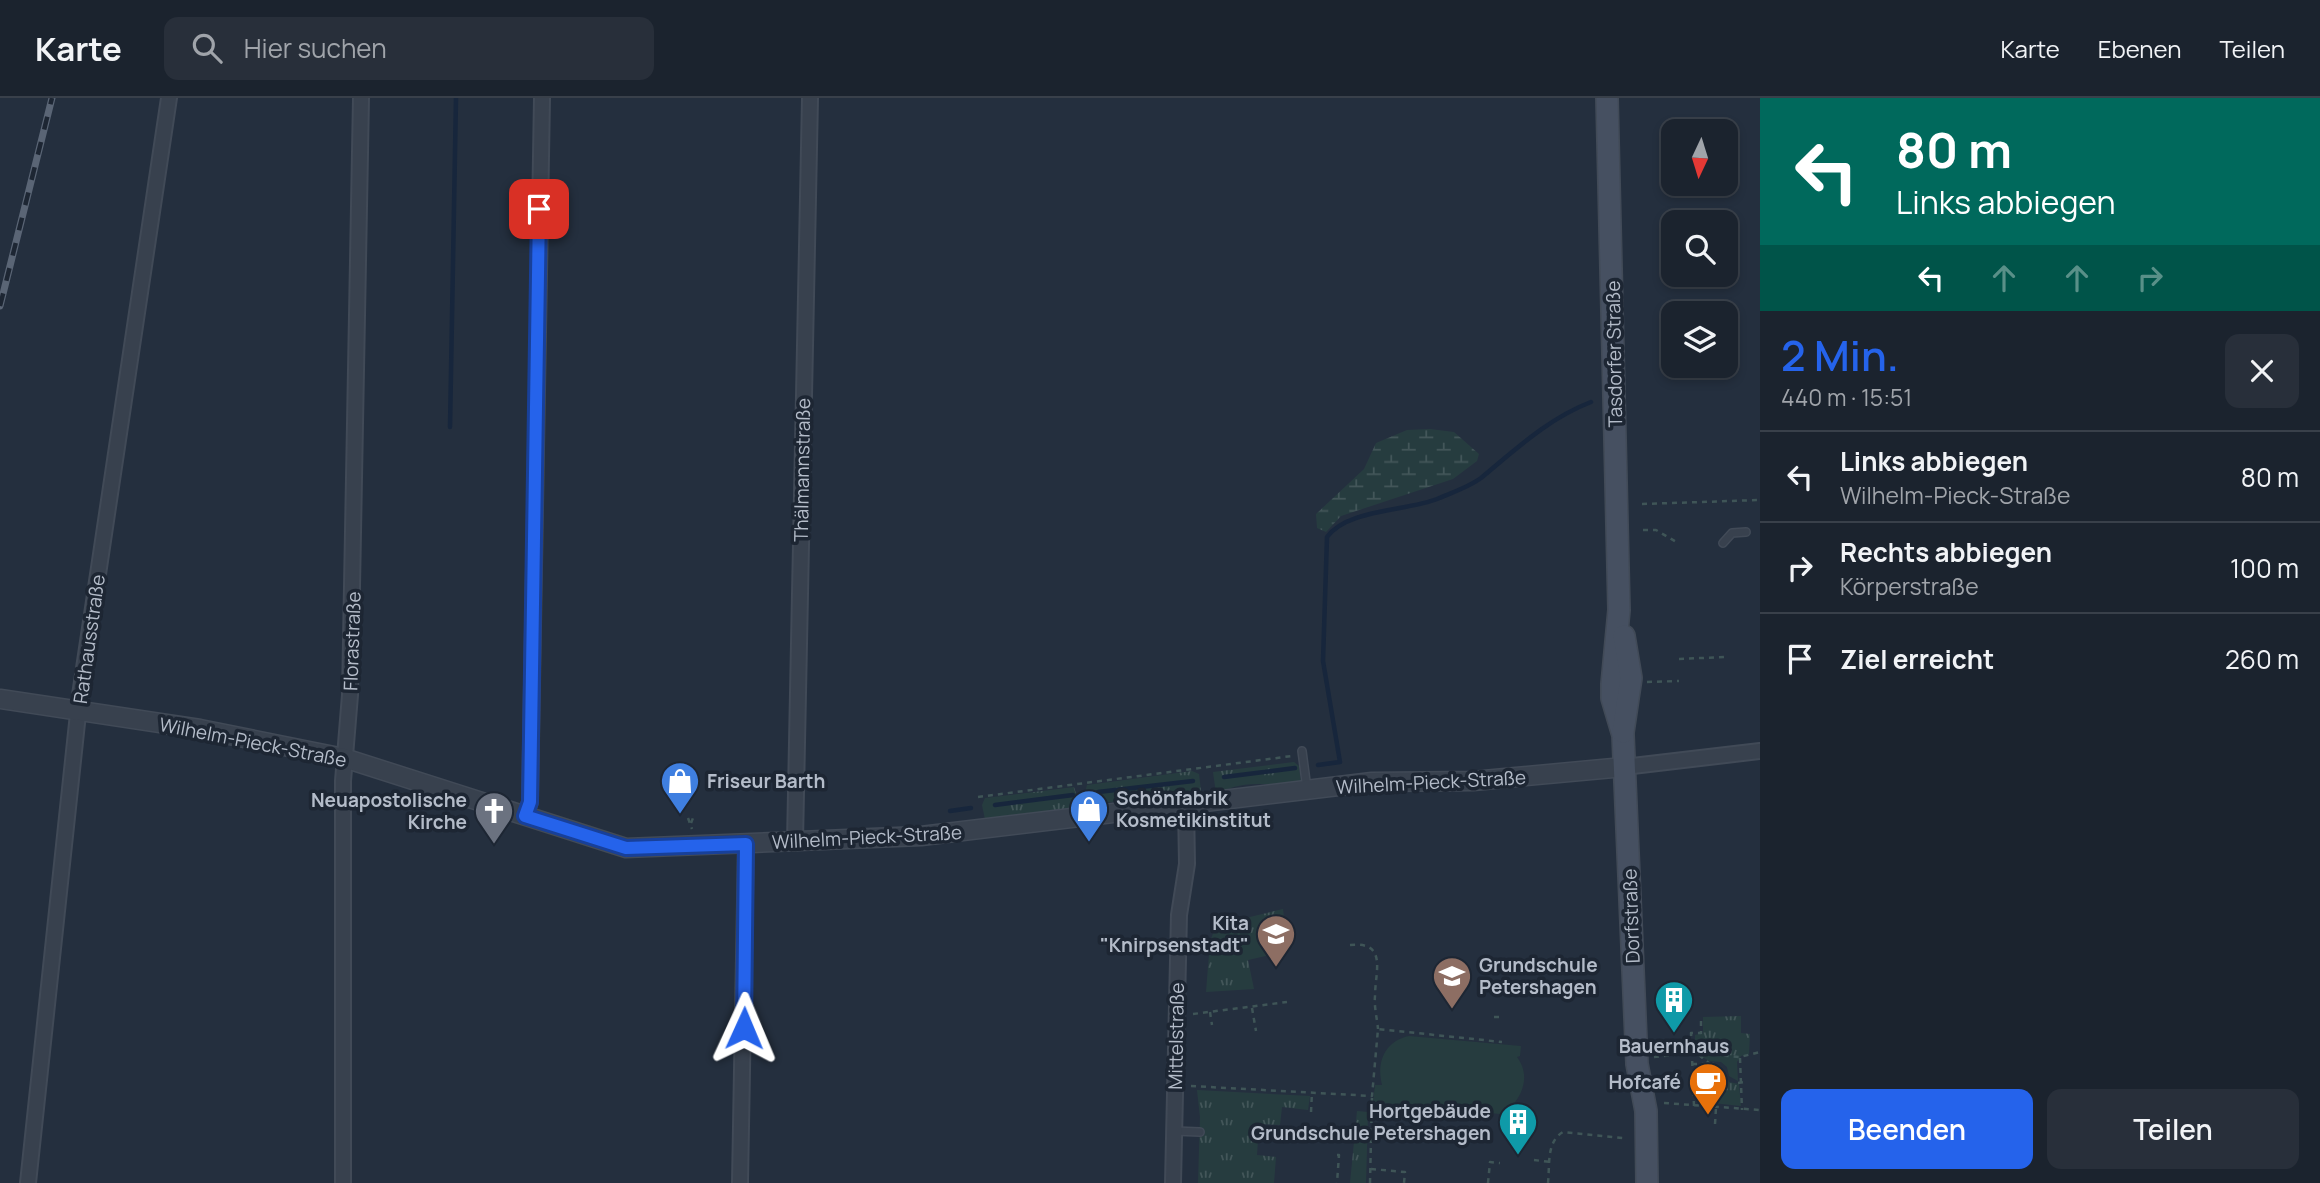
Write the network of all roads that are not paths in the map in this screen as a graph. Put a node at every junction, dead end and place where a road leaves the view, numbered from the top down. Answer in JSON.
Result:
{"nodes":[{"id":1,"x":169,"y":98,"type":"edge"},
{"id":2,"x":361,"y":98,"type":"edge"},
{"id":3,"x":542,"y":98,"type":"edge"},
{"id":4,"x":810,"y":98,"type":"edge"},
{"id":5,"x":1607,"y":98,"type":"edge"},
{"id":6,"x":1746,"y":532,"type":"dead end"},
{"id":7,"x":1723,"y":543,"type":"dead end"},
{"id":8,"x":0,"y":699,"type":"edge"},
{"id":9,"x":79,"y":710,"type":"junction"},
{"id":10,"x":1760,"y":751,"type":"edge"},
{"id":11,"x":1302,"y":753,"type":"road end"},
{"id":12,"x":344,"y":758,"type":"junction"},
{"id":13,"x":1624,"y":767,"type":"junction"},
{"id":14,"x":1307,"y":790,"type":"junction"},
{"id":15,"x":1186,"y":805,"type":"junction"},
{"id":16,"x":525,"y":816,"type":"junction"},
{"id":17,"x":795,"y":842,"type":"junction"},
{"id":18,"x":746,"y":844,"type":"junction"},
{"id":19,"x":1637,"y":1064,"type":"junction"},
{"id":20,"x":1174,"y":1131,"type":"junction"},
{"id":21,"x":1200,"y":1132,"type":"dead end"},
{"id":22,"x":28,"y":1183,"type":"edge"},
{"id":23,"x":343,"y":1183,"type":"edge"},
{"id":24,"x":740,"y":1183,"type":"edge"},
{"id":25,"x":1173,"y":1183,"type":"edge"},
{"id":26,"x":1637,"y":1183,"type":"edge"},
{"id":27,"x":1647,"y":1183,"type":"edge"}],
"edges":[{"from":1,"to":9,"type":"street","name":"Rathausstraße"},
{"from":2,"to":12,"type":"street","name":"Florastraße"},
{"from":3,"to":16,"type":"street"},
{"from":4,"to":17,"type":"street","name":"Thälmannstraße"},
{"from":5,"to":13,"type":"main road","name":"Tasdorfer Straße"},
{"from":6,"to":7,"type":"lane"},
{"from":8,"to":9,"type":"street","name":"Wilhelm-Pieck-Straße"},
{"from":9,"to":12,"type":"street","name":"Wilhelm-Pieck-Straße"},
{"from":9,"to":22,"type":"street","name":"Rathausstraße"},
{"from":10,"to":13,"type":"street"},
{"from":11,"to":14,"type":"lane"},
{"from":12,"to":16,"type":"street","name":"Wilhelm-Pieck-Straße"},
{"from":12,"to":23,"type":"street","name":"Florastraße"},
{"from":13,"to":14,"type":"street","name":"Wilhelm-Pieck-Straße"},
{"from":13,"to":19,"type":"main road","name":"Dorfstraße"},
{"from":14,"to":15,"type":"street","name":"Wilhelm-Pieck-Straße"},
{"from":15,"to":17,"type":"street","name":"Wilhelm-Pieck-Straße"},
{"from":15,"to":20,"type":"street","name":"Mittelstraße"},
{"from":16,"to":18,"type":"street","name":"Wilhelm-Pieck-Straße"},
{"from":17,"to":18,"type":"street","name":"Wilhelm-Pieck-Straße"},
{"from":18,"to":24,"type":"street"},
{"from":19,"to":26,"type":"main road","name":"Dorfstraße"},
{"from":19,"to":27,"type":"main road","name":"Dorfstraße"},
{"from":20,"to":21,"type":"lane"},
{"from":20,"to":25,"type":"street","name":"Mittelstraße"}]}
